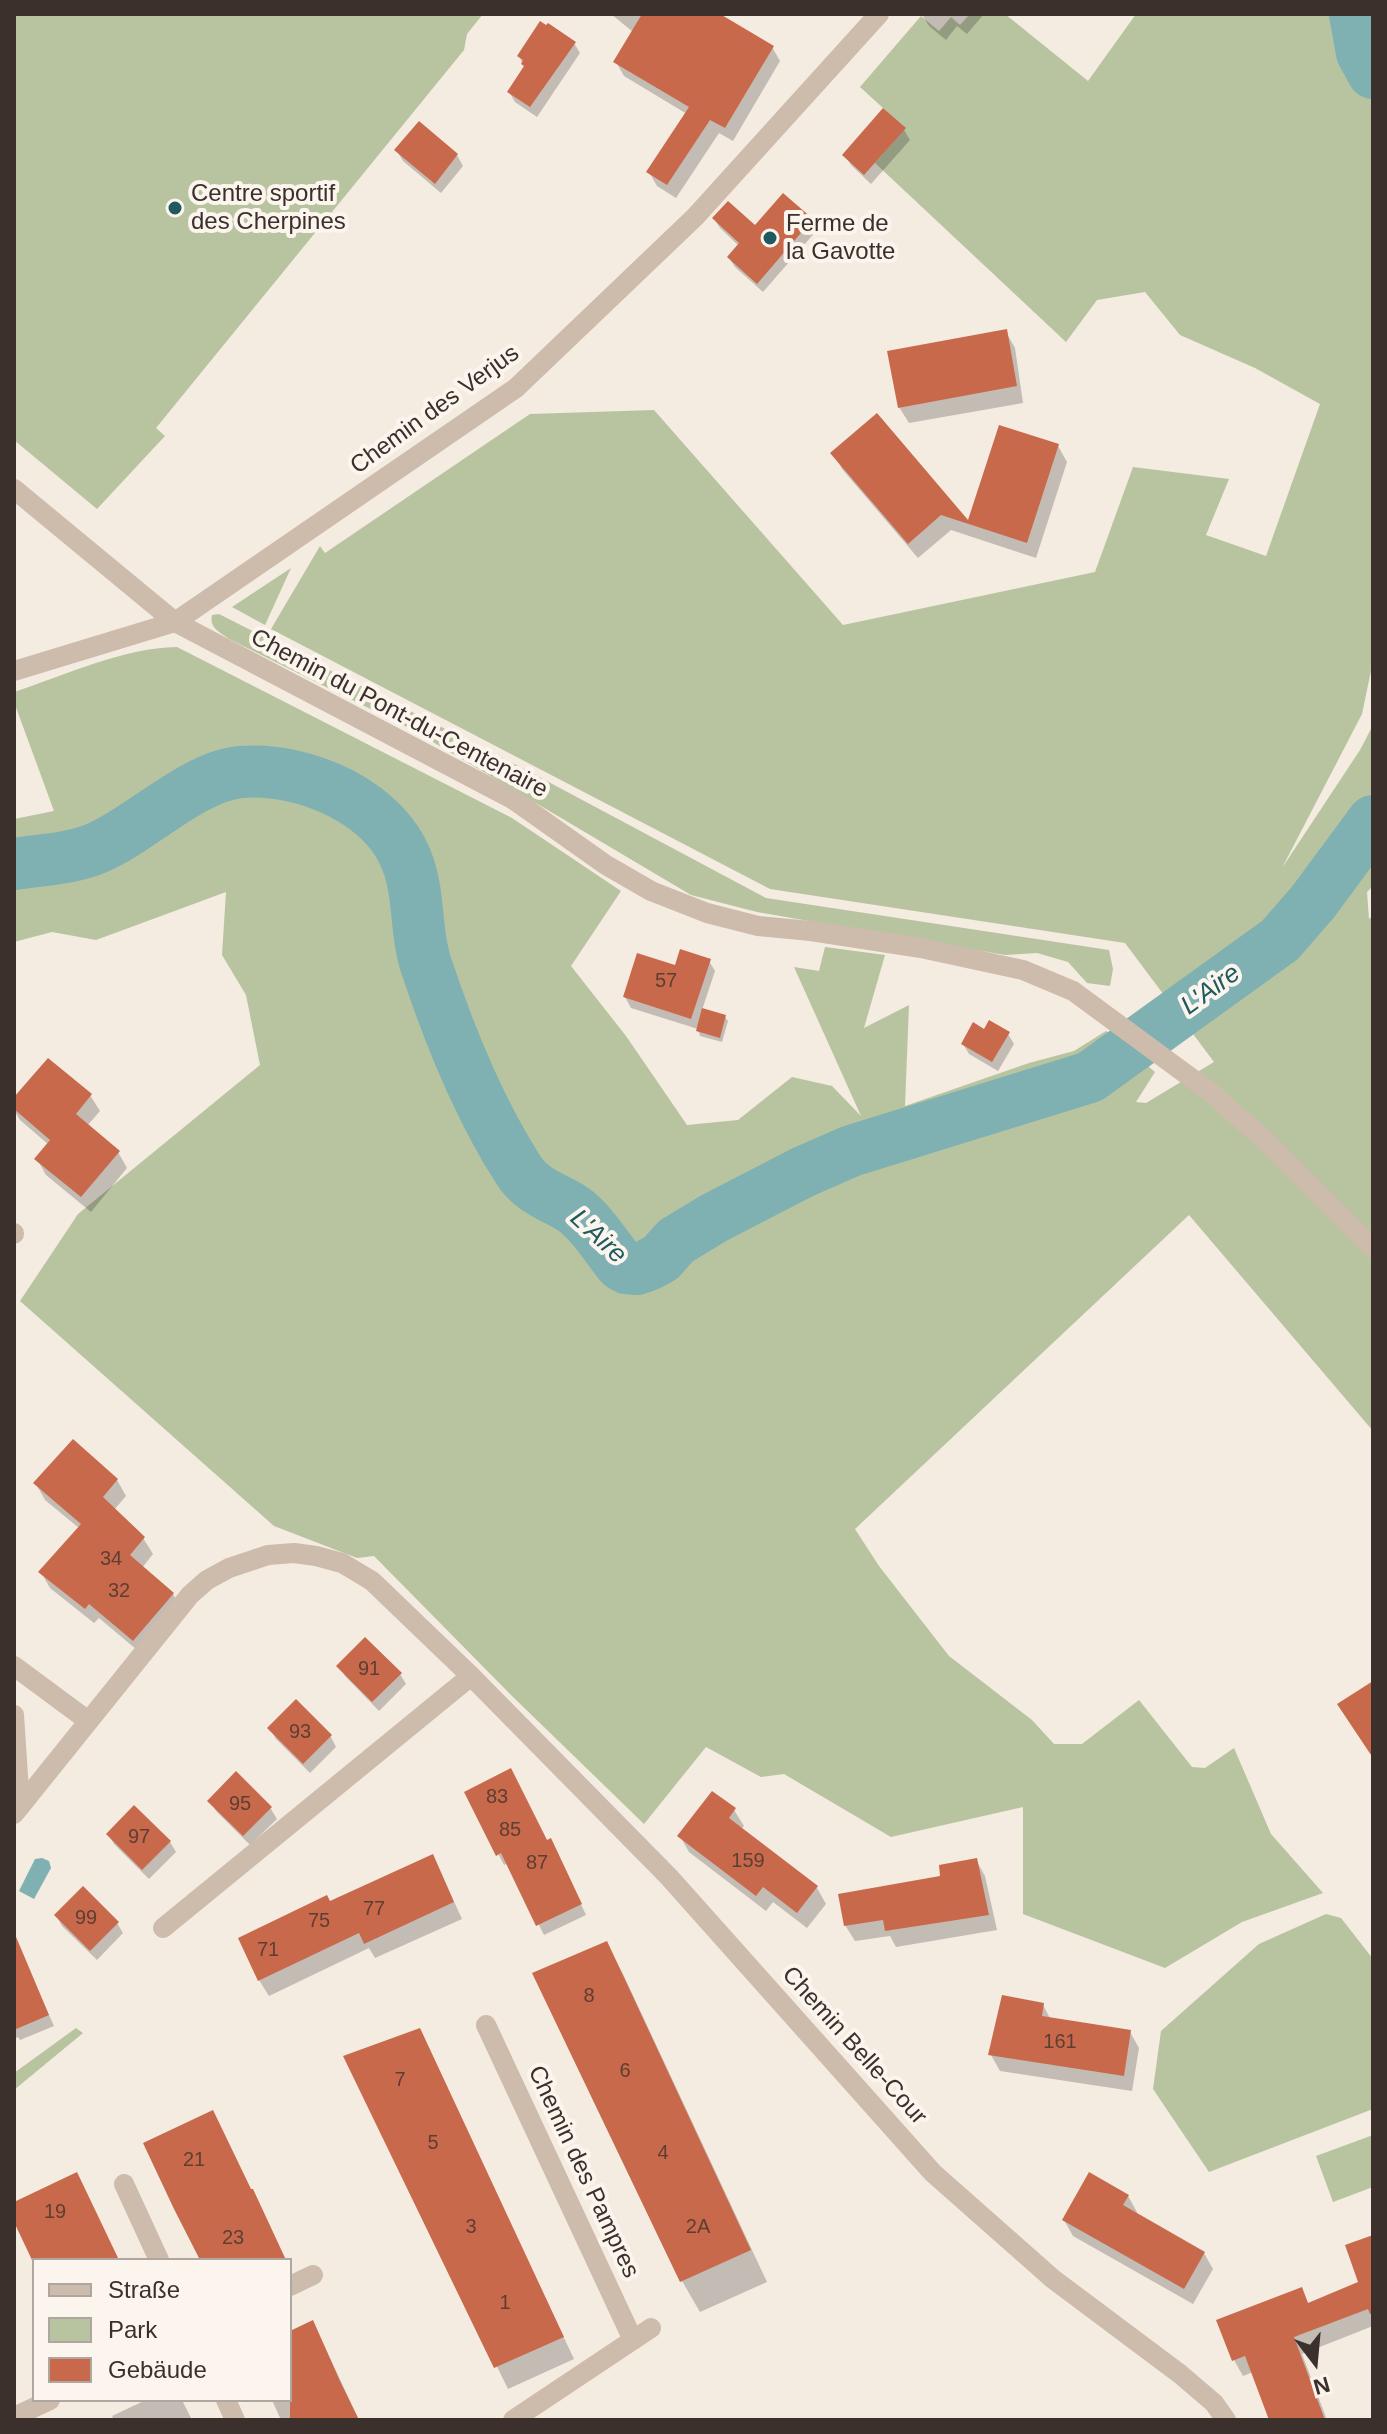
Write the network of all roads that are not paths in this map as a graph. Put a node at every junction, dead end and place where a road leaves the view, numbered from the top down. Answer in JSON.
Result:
{"nodes":[{"id":1,"x":879,"y":14,"type":"edge"},
{"id":2,"x":14,"y":489,"type":"edge"},
{"id":3,"x":175,"y":622,"type":"junction"},
{"id":4,"x":14,"y":671,"type":"edge"},
{"id":5,"x":1373,"y":1248,"type":"edge"},
{"id":6,"x":14,"y":1666,"type":"edge"},
{"id":7,"x":471,"y":1676,"type":"junction"},
{"id":8,"x":14,"y":1715,"type":"edge"},
{"id":9,"x":87,"y":1720,"type":"junction"},
{"id":10,"x":17,"y":1810,"type":"edge"},
{"id":11,"x":163,"y":1928,"type":"dead end"},
{"id":12,"x":486,"y":2025,"type":"dead end"},
{"id":13,"x":124,"y":2184,"type":"dead end"},
{"id":14,"x":158,"y":2258,"type":"edge"},
{"id":15,"x":313,"y":2275,"type":"dead end"},
{"id":16,"x":292,"y":2285,"type":"edge"},
{"id":17,"x":651,"y":2328,"type":"dead end"},
{"id":18,"x":633,"y":2340,"type":"junction"},
{"id":19,"x":46,"y":2402,"type":"edge"},
{"id":20,"x":14,"y":2417,"type":"edge"},
{"id":21,"x":513,"y":2420,"type":"edge"},
{"id":22,"x":1226,"y":2420,"type":"edge"}],
"edges":[{"from":1,"to":3,"type":"street","name":"Chemin des Verjus"},
{"from":2,"to":3,"type":"street","name":"Chemin du Pont-du-Centenaire"},
{"from":3,"to":4,"type":"street","name":"Chemin des Verjus"},
{"from":3,"to":5,"type":"street","name":"Chemin du Pont-du-Centenaire"},
{"from":6,"to":9,"type":"street"},
{"from":7,"to":9,"type":"street","name":"Chemin Belle-Cour"},
{"from":7,"to":11,"type":"street"},
{"from":7,"to":22,"type":"street","name":"Chemin Belle-Cour"},
{"from":8,"to":10,"type":"street"},
{"from":9,"to":10,"type":"street","name":"Chemin Belle-Cour"},
{"from":12,"to":18,"type":"street","name":"Chemin des Pampres"},
{"from":13,"to":14,"type":"street"},
{"from":15,"to":16,"type":"street"},
{"from":17,"to":18,"type":"street"},
{"from":18,"to":21,"type":"street"},
{"from":19,"to":20,"type":"street"}]}
